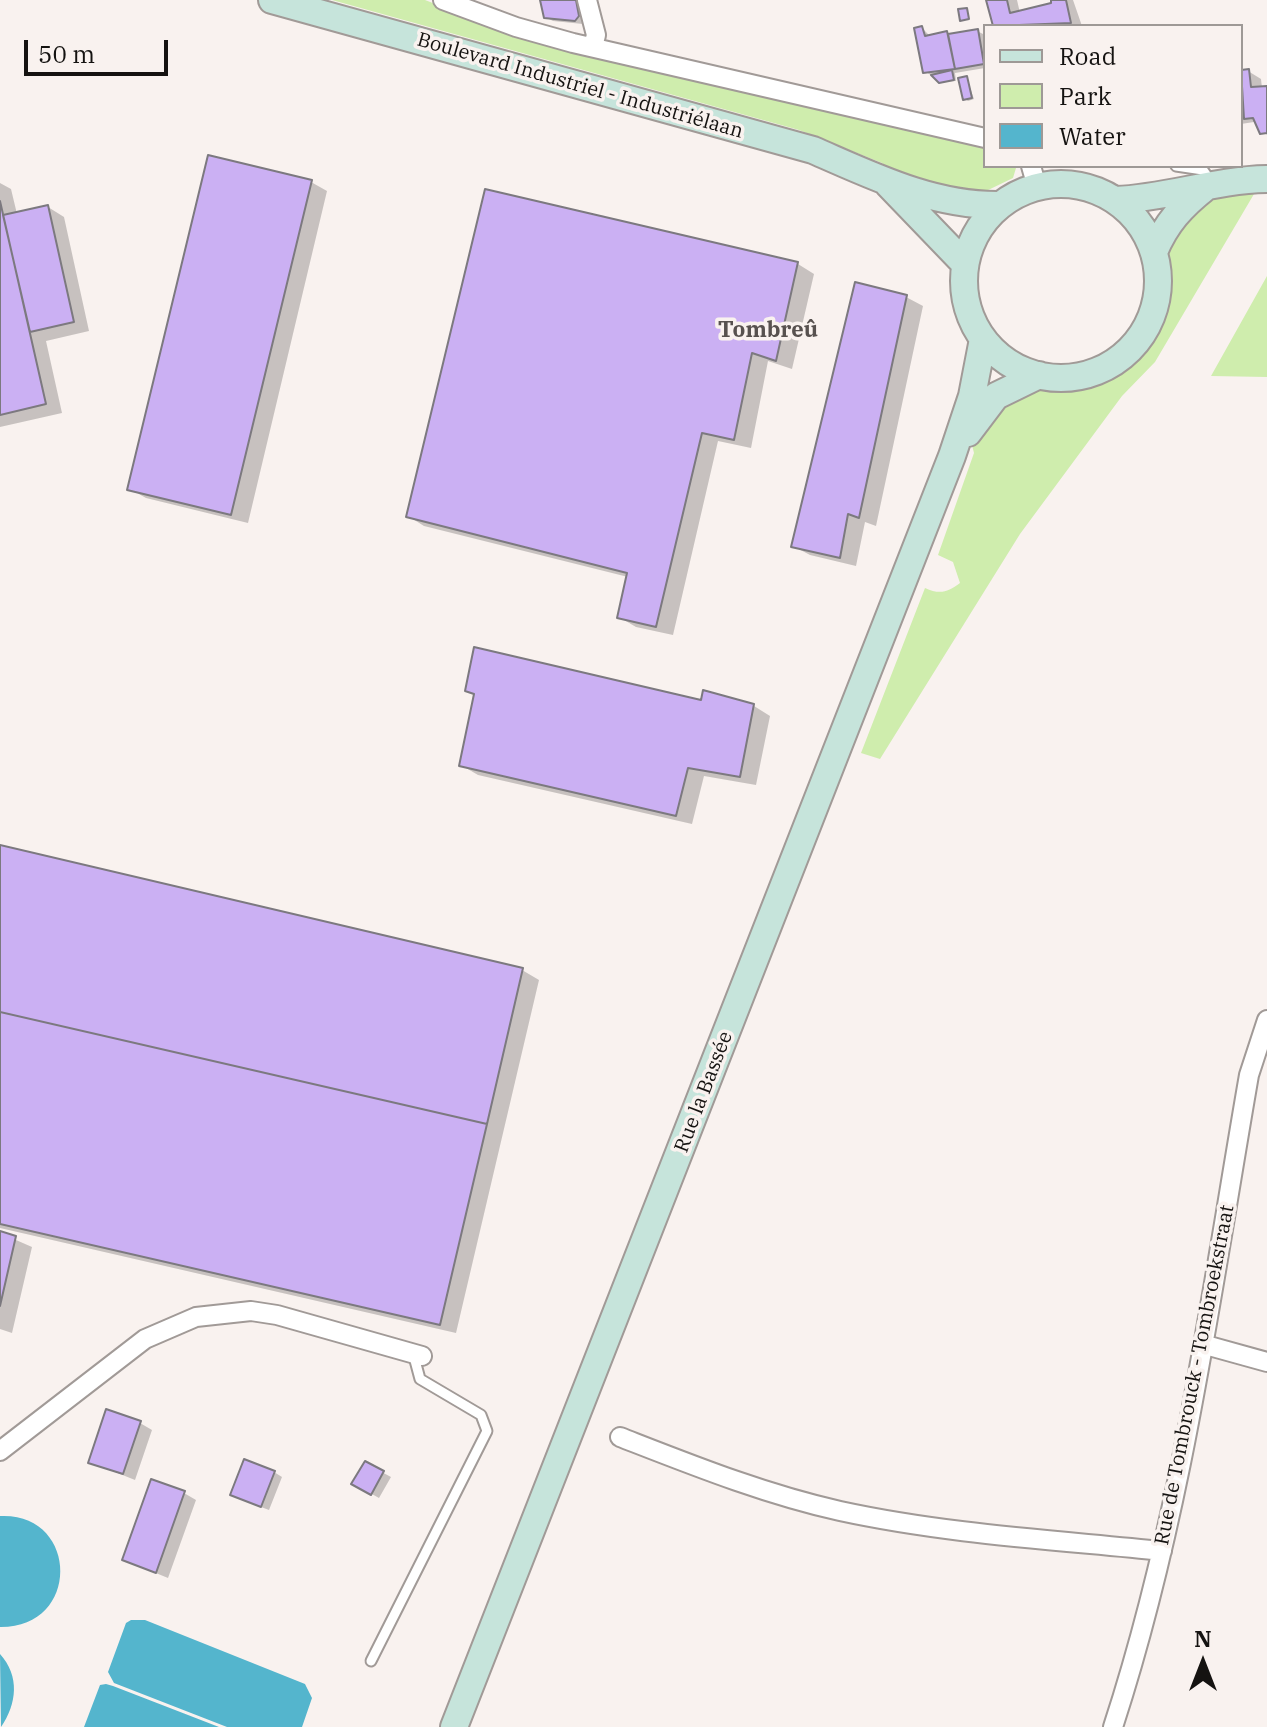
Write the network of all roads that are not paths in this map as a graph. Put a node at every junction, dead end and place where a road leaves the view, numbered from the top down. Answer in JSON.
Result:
{"nodes":[{"id":1,"x":272,"y":0,"type":"edge"},
{"id":2,"x":443,"y":0,"type":"edge"},
{"id":3,"x":587,"y":0,"type":"edge"},
{"id":4,"x":593,"y":47,"type":"junction"},
{"id":5,"x":983,"y":138,"type":"edge"},
{"id":6,"x":1190,"y":168,"type":"edge"},
{"id":7,"x":1034,"y":176,"type":"edge"},
{"id":8,"x":1267,"y":179,"type":"edge"},
{"id":9,"x":885,"y":182,"type":"junction"},
{"id":10,"x":1212,"y":183,"type":"junction"},
{"id":11,"x":1116,"y":200,"type":"junction"},
{"id":12,"x":1000,"y":205,"type":"junction"},
{"id":13,"x":1154,"y":252,"type":"junction"},
{"id":14,"x":965,"y":264,"type":"junction"},
{"id":15,"x":983,"y":339,"type":"junction"},
{"id":16,"x":1039,"y":375,"type":"junction"},
{"id":17,"x":952,"y":456,"type":"junction"},
{"id":18,"x":1267,"y":1020,"type":"edge"},
{"id":19,"x":1202,"y":1344,"type":"junction"},
{"id":20,"x":417,"y":1354,"type":"joint"},
{"id":21,"x":1267,"y":1362,"type":"edge"},
{"id":22,"x":620,"y":1437,"type":"dead end"},
{"id":23,"x":0,"y":1451,"type":"edge"},
{"id":24,"x":1162,"y":1551,"type":"junction"},
{"id":25,"x":371,"y":1661,"type":"dead end"},
{"id":26,"x":454,"y":1727,"type":"edge"},
{"id":27,"x":1113,"y":1727,"type":"edge"}],
"edges":[{"from":1,"to":9,"type":"main road","name":"Boulevard Industriel - Industriélaan"},
{"from":2,"to":4,"type":"street"},
{"from":3,"to":4,"type":"street"},
{"from":4,"to":5,"type":"street"},
{"from":6,"to":10,"type":"lane"},
{"from":7,"to":11,"type":"main road"},
{"from":7,"to":12,"type":"main road"},
{"from":8,"to":10,"type":"main road"},
{"from":9,"to":12,"type":"main road","name":"Boulevard Industriel - Industriélaan"},
{"from":9,"to":14,"type":"main road","name":"Boulevard Industriel - Industriélaan"},
{"from":10,"to":11,"type":"main road"},
{"from":10,"to":13,"type":"main road"},
{"from":11,"to":13,"type":"main road"},
{"from":12,"to":14,"type":"main road"},
{"from":13,"to":16,"type":"main road"},
{"from":14,"to":15,"type":"main road"},
{"from":15,"to":16,"type":"main road"},
{"from":15,"to":17,"type":"main road","name":"Rue la Bassée"},
{"from":16,"to":17,"type":"main road","name":"Rue la Bassée"},
{"from":17,"to":26,"type":"main road","name":"Rue la Bassée"},
{"from":18,"to":19,"type":"street","name":"Rue de Tombrouck - Tombroekstraat"},
{"from":19,"to":21,"type":"street"},
{"from":19,"to":24,"type":"street","name":"Rue de Tombrouck - Tombroekstraat"},
{"from":20,"to":23,"type":"street"},
{"from":20,"to":25,"type":"lane"},
{"from":22,"to":24,"type":"street"},
{"from":24,"to":27,"type":"street","name":"Rue de Tombrouck - Tombroekstraat"}]}
